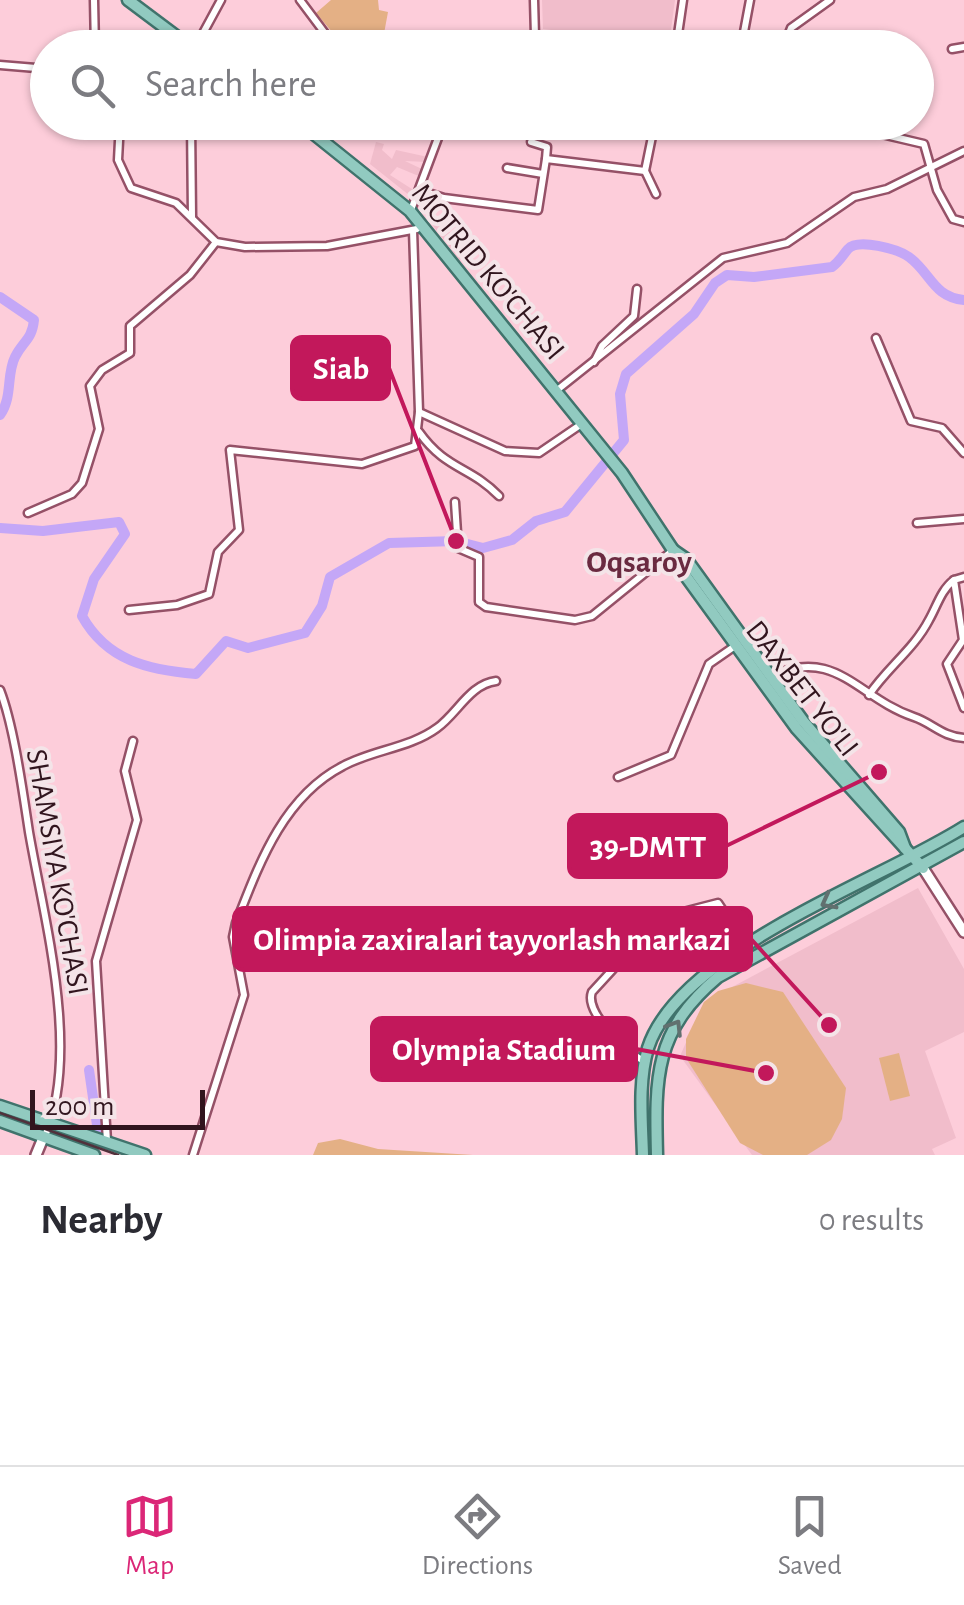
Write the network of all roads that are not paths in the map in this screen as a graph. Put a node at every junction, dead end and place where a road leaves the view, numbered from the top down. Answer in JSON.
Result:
{"nodes":[{"id":1,"x":94,"y":0,"type":"edge"},
{"id":2,"x":128,"y":0,"type":"edge"},
{"id":3,"x":222,"y":0,"type":"edge"},
{"id":4,"x":300,"y":0,"type":"edge"},
{"id":5,"x":534,"y":0,"type":"edge"},
{"id":6,"x":683,"y":0,"type":"edge"},
{"id":7,"x":750,"y":0,"type":"edge"},
{"id":8,"x":830,"y":0,"type":"edge"},
{"id":9,"x":94,"y":30,"type":"edge"},
{"id":10,"x":169,"y":30,"type":"edge"},
{"id":11,"x":204,"y":30,"type":"edge"},
{"id":12,"x":322,"y":30,"type":"edge"},
{"id":13,"x":535,"y":30,"type":"edge"},
{"id":14,"x":679,"y":30,"type":"edge"},
{"id":15,"x":744,"y":30,"type":"edge"},
{"id":16,"x":790,"y":30,"type":"edge"},
{"id":17,"x":964,"y":47,"type":"edge"},
{"id":18,"x":952,"y":48,"type":"dead end"},
{"id":19,"x":0,"y":65,"type":"edge"},
{"id":20,"x":30,"y":68,"type":"edge"},
{"id":21,"x":119,"y":140,"type":"edge"},
{"id":22,"x":191,"y":140,"type":"edge"},
{"id":23,"x":321,"y":140,"type":"edge"},
{"id":24,"x":437,"y":140,"type":"edge"},
{"id":25,"x":652,"y":140,"type":"edge"},
{"id":26,"x":907,"y":140,"type":"edge"},
{"id":27,"x":532,"y":142,"type":"dead end"},
{"id":28,"x":964,"y":151,"type":"edge"},
{"id":29,"x":546,"y":158,"type":"junction"},
{"id":30,"x":931,"y":166,"type":"junction"},
{"id":31,"x":506,"y":168,"type":"dead end"},
{"id":32,"x":646,"y":171,"type":"junction"},
{"id":33,"x":543,"y":174,"type":"junction"},
{"id":34,"x":418,"y":190,"type":"junction"},
{"id":35,"x":656,"y":194,"type":"dead end"},
{"id":36,"x":410,"y":211,"type":"junction"},
{"id":37,"x":192,"y":218,"type":"junction"},
{"id":38,"x":964,"y":222,"type":"edge"},
{"id":39,"x":418,"y":229,"type":"junction"},
{"id":40,"x":216,"y":242,"type":"junction"},
{"id":41,"x":636,"y":288,"type":"dead end"},
{"id":42,"x":876,"y":338,"type":"dead end"},
{"id":43,"x":593,"y":363,"type":"junction"},
{"id":44,"x":556,"y":391,"type":"junction"},
{"id":45,"x":420,"y":412,"type":"junction"},
{"id":46,"x":583,"y":423,"type":"junction"},
{"id":47,"x":418,"y":431,"type":"junction"},
{"id":48,"x":964,"y":453,"type":"edge"},
{"id":49,"x":622,"y":473,"type":"joint"},
{"id":50,"x":498,"y":496,"type":"dead end"},
{"id":51,"x":455,"y":502,"type":"dead end"},
{"id":52,"x":28,"y":513,"type":"dead end"},
{"id":53,"x":964,"y":519,"type":"edge"},
{"id":54,"x":917,"y":523,"type":"dead end"},
{"id":55,"x":673,"y":550,"type":"junction"},
{"id":56,"x":964,"y":577,"type":"edge"},
{"id":57,"x":954,"y":580,"type":"junction"},
{"id":58,"x":129,"y":610,"type":"dead end"},
{"id":59,"x":734,"y":646,"type":"junction"},
{"id":60,"x":770,"y":677,"type":"junction"},
{"id":61,"x":496,"y":681,"type":"dead end"},
{"id":62,"x":0,"y":690,"type":"edge"},
{"id":63,"x":869,"y":696,"type":"junction"},
{"id":64,"x":964,"y":708,"type":"edge"},
{"id":65,"x":964,"y":738,"type":"edge"},
{"id":66,"x":134,"y":741,"type":"dead end"},
{"id":67,"x":618,"y":777,"type":"dead end"},
{"id":68,"x":964,"y":827,"type":"edge"},
{"id":69,"x":964,"y":842,"type":"edge"},
{"id":70,"x":905,"y":848,"type":"junction"},
{"id":71,"x":914,"y":857,"type":"junction"},
{"id":72,"x":923,"y":868,"type":"junction"},
{"id":73,"x":964,"y":932,"type":"edge"},
{"id":74,"x":746,"y":946,"type":"junction"},
{"id":75,"x":645,"y":1062,"type":"junction"},
{"id":76,"x":0,"y":1106,"type":"edge"},
{"id":77,"x":0,"y":1121,"type":"edge"},
{"id":78,"x":49,"y":1124,"type":"junction"},
{"id":79,"x":43,"y":1138,"type":"junction"},
{"id":80,"x":107,"y":1142,"type":"junction"},
{"id":81,"x":36,"y":1155,"type":"edge"},
{"id":82,"x":94,"y":1155,"type":"edge"},
{"id":83,"x":145,"y":1155,"type":"edge"},
{"id":84,"x":192,"y":1155,"type":"edge"},
{"id":85,"x":642,"y":1155,"type":"edge"},
{"id":86,"x":657,"y":1155,"type":"edge"}],
"edges":[{"from":1,"to":9,"type":"street"},
{"from":2,"to":10,"type":"main road"},
{"from":3,"to":11,"type":"street"},
{"from":4,"to":12,"type":"street"},
{"from":5,"to":13,"type":"street"},
{"from":6,"to":14,"type":"street"},
{"from":7,"to":15,"type":"street"},
{"from":8,"to":16,"type":"street"},
{"from":17,"to":18,"type":"street"},
{"from":19,"to":20,"type":"street"},
{"from":21,"to":37,"type":"street"},
{"from":22,"to":37,"type":"street"},
{"from":23,"to":36,"type":"main road","name":"MOTRID KO'CHASI"},
{"from":24,"to":34,"type":"street"},
{"from":25,"to":32,"type":"street"},
{"from":26,"to":30,"type":"street"},
{"from":27,"to":29,"type":"street"},
{"from":28,"to":30,"type":"street"},
{"from":29,"to":32,"type":"street"},
{"from":29,"to":33,"type":"street"},
{"from":30,"to":38,"type":"street"},
{"from":30,"to":43,"type":"street"},
{"from":31,"to":33,"type":"street"},
{"from":32,"to":35,"type":"street"},
{"from":33,"to":34,"type":"street"},
{"from":34,"to":36,"type":"street"},
{"from":36,"to":39,"type":"main road","name":"MOTRID KO'CHASI"},
{"from":37,"to":40,"type":"street"},
{"from":39,"to":40,"type":"street"},
{"from":39,"to":44,"type":"main road","name":"MOTRID KO'CHASI"},
{"from":39,"to":45,"type":"street"},
{"from":40,"to":52,"type":"street"},
{"from":41,"to":43,"type":"street"},
{"from":42,"to":48,"type":"street"},
{"from":43,"to":44,"type":"street"},
{"from":44,"to":46,"type":"main road","name":"MOTRID KO'CHASI"},
{"from":45,"to":46,"type":"street"},
{"from":45,"to":47,"type":"street"},
{"from":46,"to":49,"type":"main road","name":"MOTRID KO'CHASI"},
{"from":47,"to":50,"type":"street"},
{"from":47,"to":58,"type":"street"},
{"from":49,"to":55,"type":"main road","name":"DAXBET YO'LI"},
{"from":51,"to":55,"type":"street"},
{"from":53,"to":54,"type":"street"},
{"from":55,"to":59,"type":"main road","name":"DAXBET YO'LI"},
{"from":55,"to":60,"type":"main road","name":"DAXBET YO'LI"},
{"from":56,"to":57,"type":"street"},
{"from":57,"to":63,"type":"street"},
{"from":57,"to":64,"type":"street"},
{"from":59,"to":67,"type":"street"},
{"from":59,"to":70,"type":"main road","name":"DAXBET YO'LI"},
{"from":60,"to":63,"type":"street"},
{"from":60,"to":70,"type":"main road","name":"DAXBET YO'LI"},
{"from":61,"to":84,"type":"street"},
{"from":62,"to":78,"type":"street","name":"SHAMSIYA KO'CHASI"},
{"from":63,"to":65,"type":"street"},
{"from":66,"to":80,"type":"street"},
{"from":68,"to":71,"type":"main road"},
{"from":69,"to":72,"type":"main road"},
{"from":70,"to":71,"type":"main road","name":"DAXBET YO'LI"},
{"from":71,"to":72,"type":"main road","name":"DAXBET YO'LI"},
{"from":71,"to":74,"type":"main road","one_way":true},
{"from":72,"to":73,"type":"main road"},
{"from":86,"to":72,"type":"main road","one_way":true},
{"from":74,"to":75,"type":"main road"},
{"from":74,"to":75,"type":"street"},
{"from":75,"to":85,"type":"main road"},
{"from":76,"to":78,"type":"main road"},
{"from":77,"to":79,"type":"main road"},
{"from":78,"to":79,"type":"street","name":"SHAMSIYA KO'CHASI"},
{"from":78,"to":80,"type":"main road"},
{"from":79,"to":81,"type":"main road"},
{"from":79,"to":82,"type":"main road"},
{"from":80,"to":83,"type":"main road"}]}
